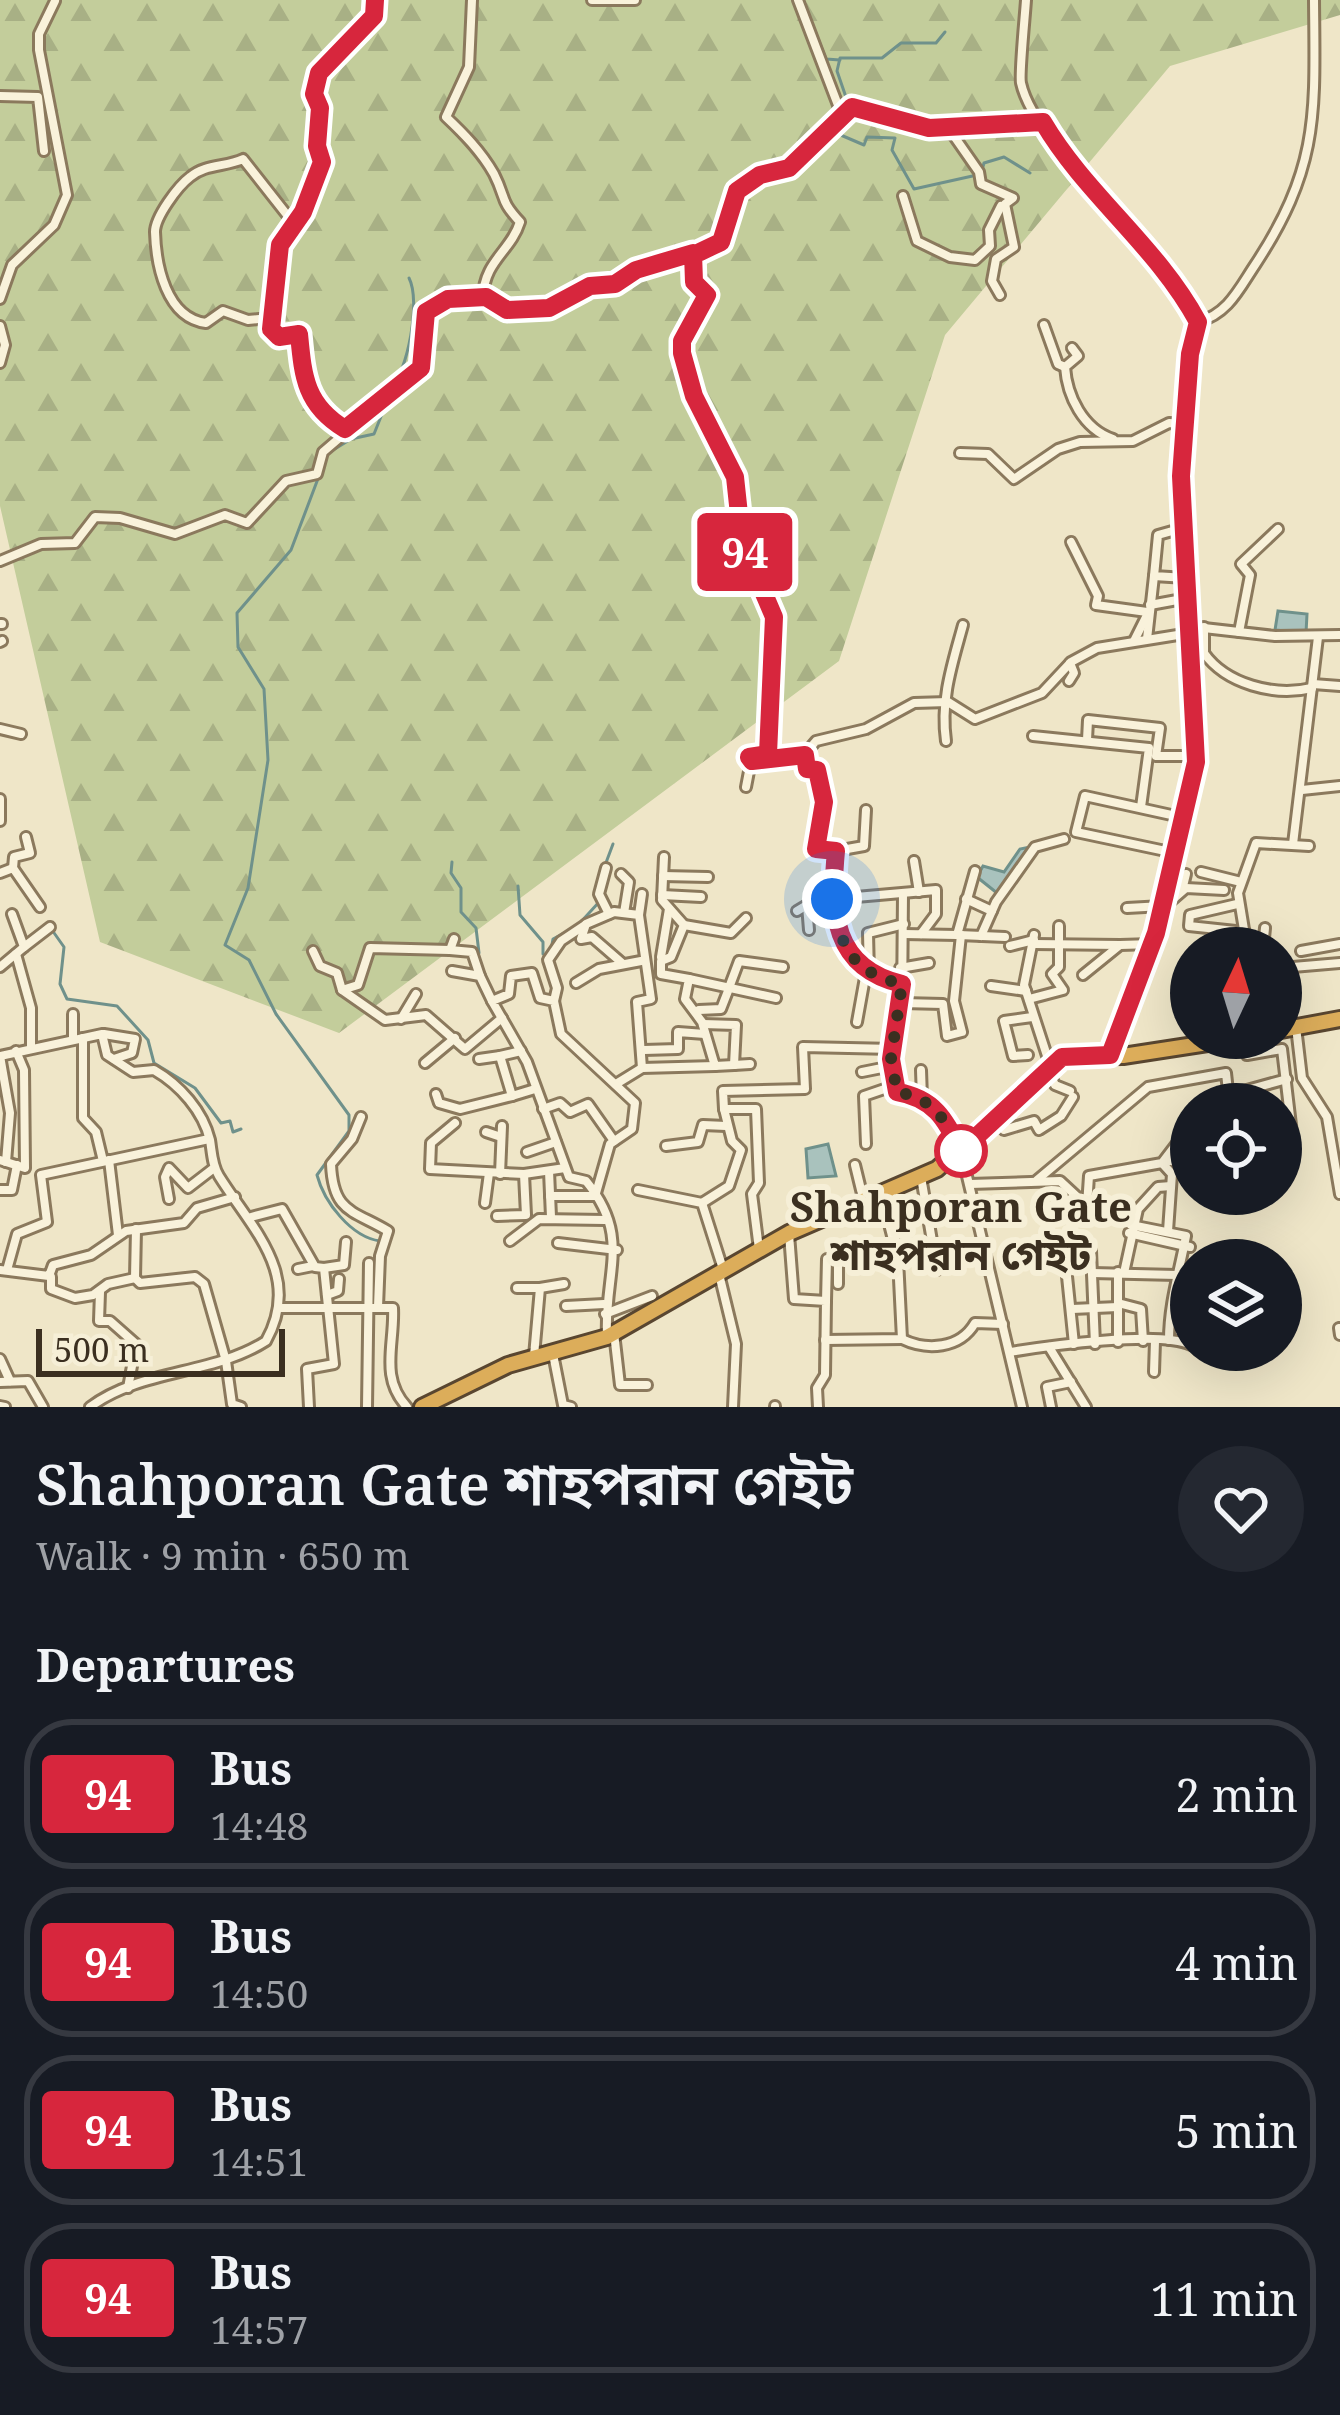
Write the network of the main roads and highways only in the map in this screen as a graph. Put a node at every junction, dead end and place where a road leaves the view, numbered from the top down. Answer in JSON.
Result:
{"nodes":[{"id":1,"x":1340,"y":1019,"type":"edge"},
{"id":2,"x":1302,"y":1026,"type":"edge"},
{"id":3,"x":1170,"y":1048,"type":"edge"},
{"id":4,"x":444,"y":1400,"type":"edge"},
{"id":5,"x":422,"y":1407,"type":"edge"}],
"edges":[{"from":1,"to":2,"type":"highway"},
{"from":3,"to":4,"type":"highway"},
{"from":4,"to":5,"type":"highway"}]}
